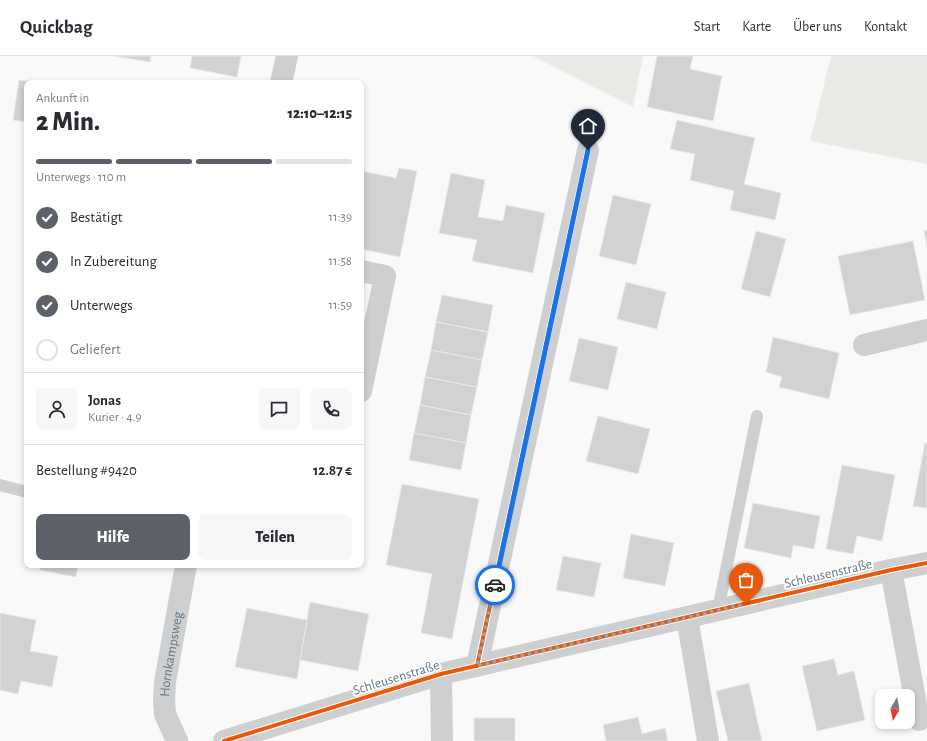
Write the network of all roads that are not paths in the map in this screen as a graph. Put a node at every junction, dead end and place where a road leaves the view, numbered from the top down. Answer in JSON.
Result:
{"nodes":[{"id":1,"x":286,"y":56,"type":"edge"},
{"id":2,"x":282,"y":80,"type":"edge"},
{"id":3,"x":588,"y":150,"type":"dead end"},
{"id":4,"x":364,"y":272,"type":"edge"},
{"id":5,"x":927,"y":330,"type":"edge"},
{"id":6,"x":864,"y":345,"type":"dead end"},
{"id":7,"x":364,"y":377,"type":"edge"},
{"id":8,"x":757,"y":416,"type":"dead end"},
{"id":9,"x":0,"y":485,"type":"edge"},
{"id":10,"x":24,"y":491,"type":"edge"},
{"id":11,"x":927,"y":563,"type":"edge"},
{"id":12,"x":185,"y":568,"type":"edge"},
{"id":13,"x":891,"y":570,"type":"junction"},
{"id":14,"x":718,"y":610,"type":"junction"},
{"id":15,"x":687,"y":617,"type":"junction"},
{"id":16,"x":477,"y":666,"type":"junction"},
{"id":17,"x":441,"y":674,"type":"junction"},
{"id":18,"x":919,"y":720,"type":"dead end"},
{"id":19,"x":177,"y":741,"type":"edge"},
{"id":20,"x":224,"y":741,"type":"edge"},
{"id":21,"x":442,"y":741,"type":"edge"},
{"id":22,"x":708,"y":741,"type":"edge"}],
"edges":[{"from":1,"to":2,"type":"street"},
{"from":3,"to":16,"type":"street"},
{"from":4,"to":7,"type":"street"},
{"from":5,"to":6,"type":"street"},
{"from":8,"to":14,"type":"lane"},
{"from":9,"to":10,"type":"lane"},
{"from":11,"to":13,"type":"street","name":"Schleusenstraße"},
{"from":12,"to":19,"type":"street","name":"Hornkampsweg"},
{"from":13,"to":14,"type":"street","name":"Schleusenstraße"},
{"from":13,"to":18,"type":"street","name":"Schleusenstraße"},
{"from":14,"to":15,"type":"street","name":"Schleusenstraße"},
{"from":15,"to":16,"type":"street","name":"Schleusenstraße"},
{"from":15,"to":22,"type":"street"},
{"from":16,"to":17,"type":"street","name":"Schleusenstraße"},
{"from":17,"to":20,"type":"street","name":"Schleusenstraße"},
{"from":17,"to":21,"type":"street"}]}
